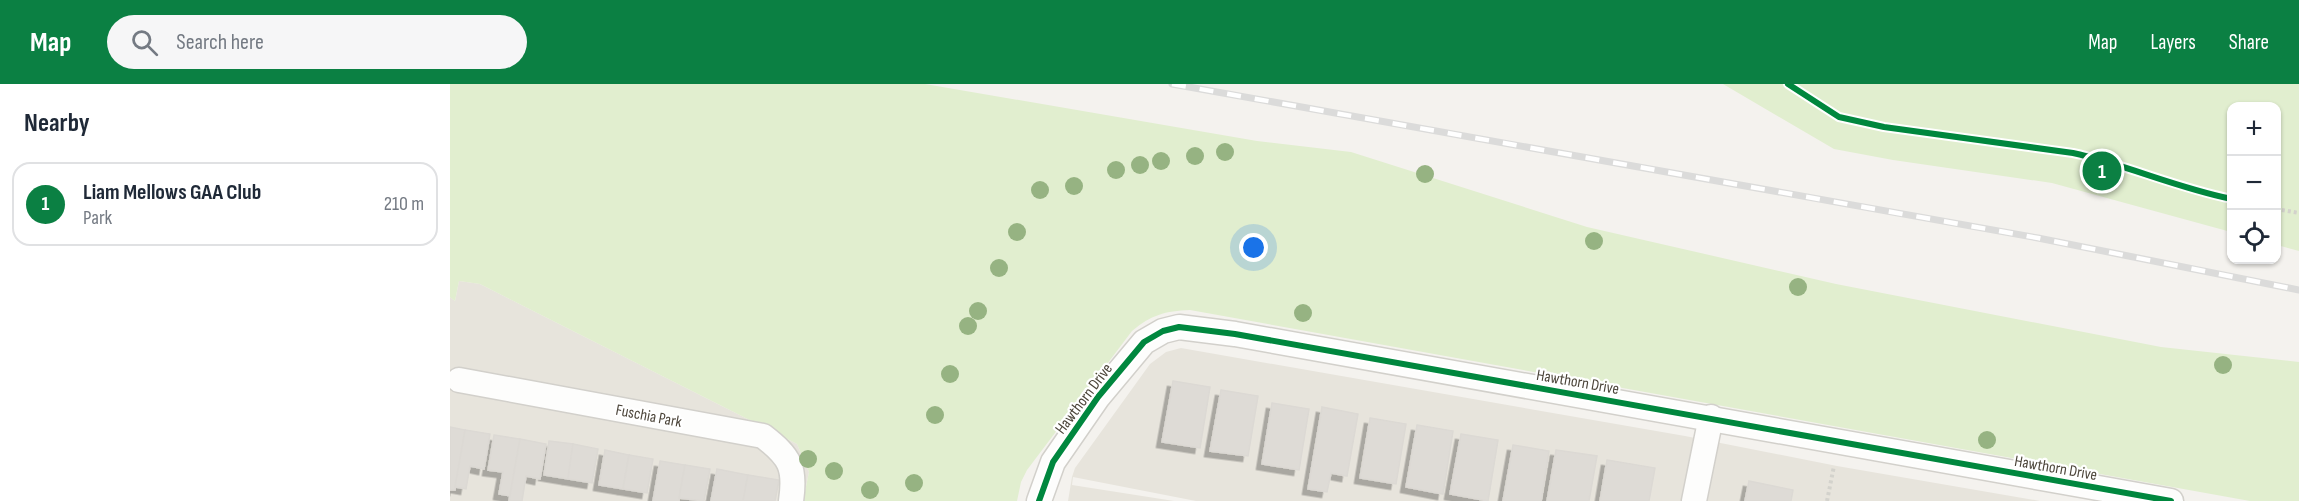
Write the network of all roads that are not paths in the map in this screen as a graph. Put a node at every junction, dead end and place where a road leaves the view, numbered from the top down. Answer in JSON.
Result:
{"nodes":[{"id":1,"x":459,"y":380,"type":"dead end"},
{"id":2,"x":1711,"y":417,"type":"junction"},
{"id":3,"x":791,"y":501,"type":"edge"},
{"id":4,"x":1040,"y":501,"type":"edge"},
{"id":5,"x":1694,"y":501,"type":"edge"},
{"id":6,"x":2171,"y":501,"type":"edge"}],
"edges":[{"from":1,"to":3,"type":"street","name":"Fuschia Park"},
{"from":2,"to":4,"type":"street","name":"Hawthorn Drive"},
{"from":2,"to":5,"type":"street"},
{"from":2,"to":6,"type":"street","name":"Hawthorn Drive"}]}
